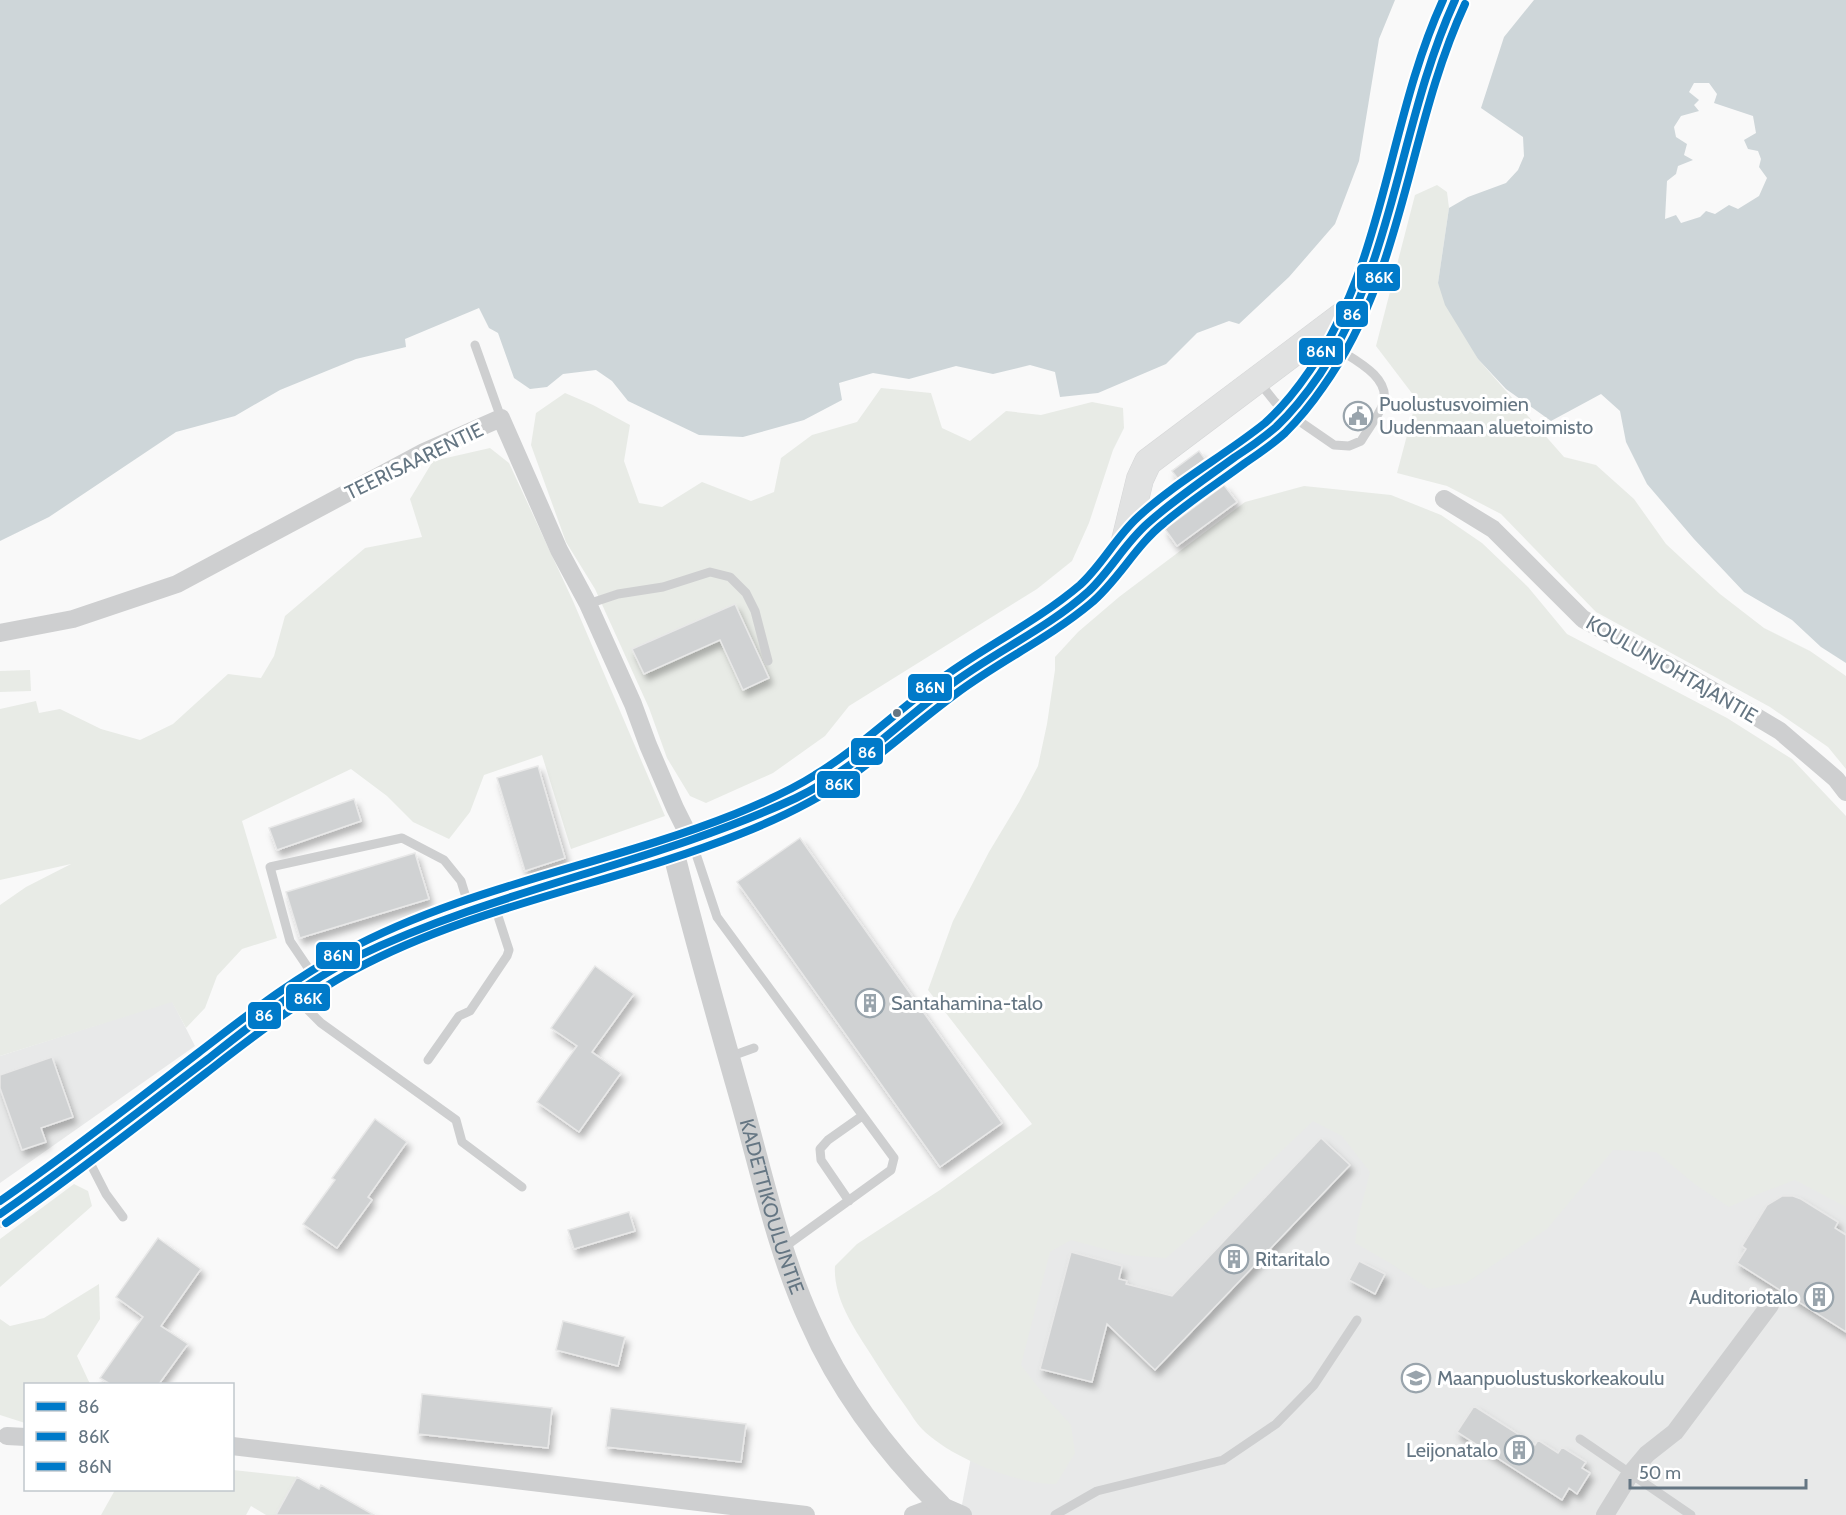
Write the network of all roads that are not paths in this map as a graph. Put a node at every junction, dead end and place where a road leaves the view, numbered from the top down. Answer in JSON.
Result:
{"nodes":[{"id":1,"x":1455,"y":0,"type":"edge"},
{"id":2,"x":1326,"y":342,"type":"junction"},
{"id":3,"x":475,"y":345,"type":"dead end"},
{"id":4,"x":1257,"y":380,"type":"junction"},
{"id":5,"x":1289,"y":414,"type":"junction"},
{"id":6,"x":501,"y":418,"type":"junction"},
{"id":7,"x":1444,"y":499,"type":"dead end"},
{"id":8,"x":1122,"y":550,"type":"junction"},
{"id":9,"x":588,"y":604,"type":"junction"},
{"id":10,"x":0,"y":633,"type":"edge"},
{"id":11,"x":768,"y":660,"type":"dead end"},
{"id":12,"x":1843,"y":783,"type":"edge"},
{"id":13,"x":682,"y":843,"type":"junction"},
{"id":14,"x":482,"y":906,"type":"junction"},
{"id":15,"x":315,"y":978,"type":"junction"},
{"id":16,"x":292,"y":994,"type":"junction"},
{"id":17,"x":754,"y":1048,"type":"dead end"},
{"id":18,"x":729,"y":1057,"type":"junction"},
{"id":19,"x":428,"y":1060,"type":"dead end"},
{"id":20,"x":862,"y":1116,"type":"junction"},
{"id":21,"x":85,"y":1153,"type":"junction"},
{"id":22,"x":522,"y":1187,"type":"dead end"},
{"id":23,"x":849,"y":1201,"type":"junction"},
{"id":24,"x":0,"y":1214,"type":"edge"},
{"id":25,"x":123,"y":1217,"type":"dead end"},
{"id":26,"x":783,"y":1248,"type":"junction"},
{"id":27,"x":1770,"y":1305,"type":"dead end"},
{"id":28,"x":1357,"y":1320,"type":"dead end"},
{"id":29,"x":7,"y":1436,"type":"dead end"},
{"id":30,"x":24,"y":1437,"type":"edge"},
{"id":31,"x":1580,"y":1439,"type":"dead end"},
{"id":32,"x":234,"y":1446,"type":"edge"},
{"id":33,"x":1631,"y":1473,"type":"junction"},
{"id":34,"x":941,"y":1510,"type":"edge"},
{"id":35,"x":806,"y":1515,"type":"edge"},
{"id":36,"x":913,"y":1515,"type":"edge"},
{"id":37,"x":963,"y":1515,"type":"edge"},
{"id":38,"x":1055,"y":1515,"type":"edge"},
{"id":39,"x":1605,"y":1515,"type":"edge"},
{"id":40,"x":1691,"y":1515,"type":"edge"}],
"edges":[{"from":1,"to":2,"type":"main road"},
{"from":2,"to":4,"type":"main road"},
{"from":2,"to":5,"type":"main road"},
{"from":2,"to":5,"type":"lane"},
{"from":3,"to":6,"type":"lane"},
{"from":4,"to":5,"type":"lane"},
{"from":4,"to":8,"type":"main road"},
{"from":5,"to":8,"type":"main road"},
{"from":6,"to":9,"type":"street","name":"TEERISAARENTIE"},
{"from":6,"to":10,"type":"street","name":"TEERISAARENTIE"},
{"from":7,"to":12,"type":"street","name":"KOULUNJOHTAJANTIE"},
{"from":8,"to":13,"type":"main road"},
{"from":9,"to":11,"type":"lane"},
{"from":9,"to":13,"type":"street","name":"TEERISAARENTIE"},
{"from":13,"to":14,"type":"main road"},
{"from":13,"to":18,"type":"street","name":"KADETTIKOULUNTIE"},
{"from":13,"to":20,"type":"lane"},
{"from":14,"to":15,"type":"main road"},
{"from":14,"to":15,"type":"lane"},
{"from":14,"to":19,"type":"lane"},
{"from":15,"to":16,"type":"main road"},
{"from":16,"to":21,"type":"main road"},
{"from":16,"to":22,"type":"lane"},
{"from":17,"to":18,"type":"lane"},
{"from":18,"to":26,"type":"street","name":"KADETTIKOULUNTIE"},
{"from":20,"to":23,"type":"lane"},
{"from":20,"to":23,"type":"lane"},
{"from":21,"to":24,"type":"main road"},
{"from":21,"to":25,"type":"lane"},
{"from":23,"to":26,"type":"lane"},
{"from":26,"to":34,"type":"street","name":"KADETTIKOULUNTIE"},
{"from":27,"to":33,"type":"street"},
{"from":28,"to":38,"type":"lane"},
{"from":29,"to":30,"type":"street"},
{"from":31,"to":33,"type":"lane"},
{"from":32,"to":35,"type":"street"},
{"from":33,"to":39,"type":"street"},
{"from":33,"to":40,"type":"lane"},
{"from":34,"to":36,"type":"street"},
{"from":34,"to":37,"type":"street","name":"KADETTIKOULUNTIE"}]}
